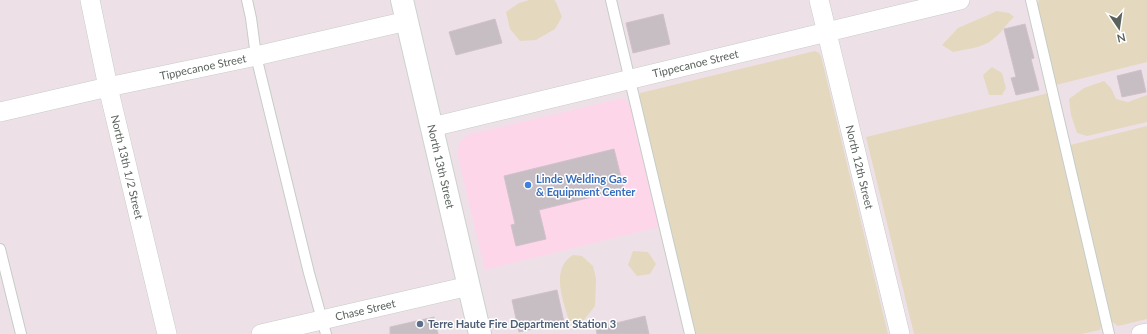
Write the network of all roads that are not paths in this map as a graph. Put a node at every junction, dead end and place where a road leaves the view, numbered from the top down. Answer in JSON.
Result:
{"nodes":[{"id":1,"x":90,"y":0,"type":"edge"},
{"id":2,"x":247,"y":0,"type":"edge"},
{"id":3,"x":402,"y":0,"type":"edge"},
{"id":4,"x":611,"y":0,"type":"edge"},
{"id":5,"x":819,"y":0,"type":"edge"},
{"id":6,"x":960,"y":0,"type":"edge"},
{"id":7,"x":1031,"y":0,"type":"edge"},
{"id":8,"x":407,"y":22,"type":"junction"},
{"id":9,"x":827,"y":33,"type":"junction"},
{"id":10,"x":256,"y":56,"type":"junction"},
{"id":11,"x":629,"y":80,"type":"junction"},
{"id":12,"x":108,"y":87,"type":"junction"},
{"id":13,"x":0,"y":112,"type":"edge"},
{"id":14,"x":432,"y":127,"type":"junction"},
{"id":15,"x":0,"y":249,"type":"edge"},
{"id":16,"x":469,"y":286,"type":"junction"},
{"id":17,"x":325,"y":327,"type":"edge"},
{"id":18,"x":1147,"y":333,"type":"edge"},
{"id":19,"x":21,"y":334,"type":"edge"},
{"id":20,"x":167,"y":334,"type":"edge"},
{"id":21,"x":261,"y":334,"type":"edge"},
{"id":22,"x":480,"y":334,"type":"edge"},
{"id":23,"x":690,"y":334,"type":"edge"},
{"id":24,"x":900,"y":334,"type":"edge"},
{"id":25,"x":1109,"y":334,"type":"edge"},
{"id":26,"x":1141,"y":334,"type":"edge"}],
"edges":[{"from":1,"to":12,"type":"street","name":"North 13th 1/2 Street"},
{"from":2,"to":10,"type":"lane"},
{"from":3,"to":8,"type":"main road","name":"North 13th Street"},
{"from":4,"to":11,"type":"lane"},
{"from":5,"to":9,"type":"street","name":"North 12th Street"},
{"from":6,"to":9,"type":"street","name":"Tippecanoe Street"},
{"from":7,"to":25,"type":"lane"},
{"from":8,"to":10,"type":"street","name":"Tippecanoe Street"},
{"from":8,"to":14,"type":"main road","name":"North 13th Street"},
{"from":9,"to":11,"type":"street","name":"Tippecanoe Street"},
{"from":9,"to":24,"type":"street","name":"North 12th Street"},
{"from":10,"to":12,"type":"street","name":"Tippecanoe Street"},
{"from":10,"to":17,"type":"lane"},
{"from":11,"to":14,"type":"street","name":"Tippecanoe Street"},
{"from":11,"to":23,"type":"lane"},
{"from":12,"to":13,"type":"street","name":"Tippecanoe Street"},
{"from":12,"to":20,"type":"street","name":"North 13th 1/2 Street"},
{"from":14,"to":16,"type":"main road","name":"North 13th Street"},
{"from":15,"to":19,"type":"lane"},
{"from":16,"to":17,"type":"street","name":"Chase Street"},
{"from":16,"to":22,"type":"main road","name":"North 13th Street"},
{"from":17,"to":21,"type":"street","name":"Chase Street"},
{"from":18,"to":26,"type":"street"}]}
